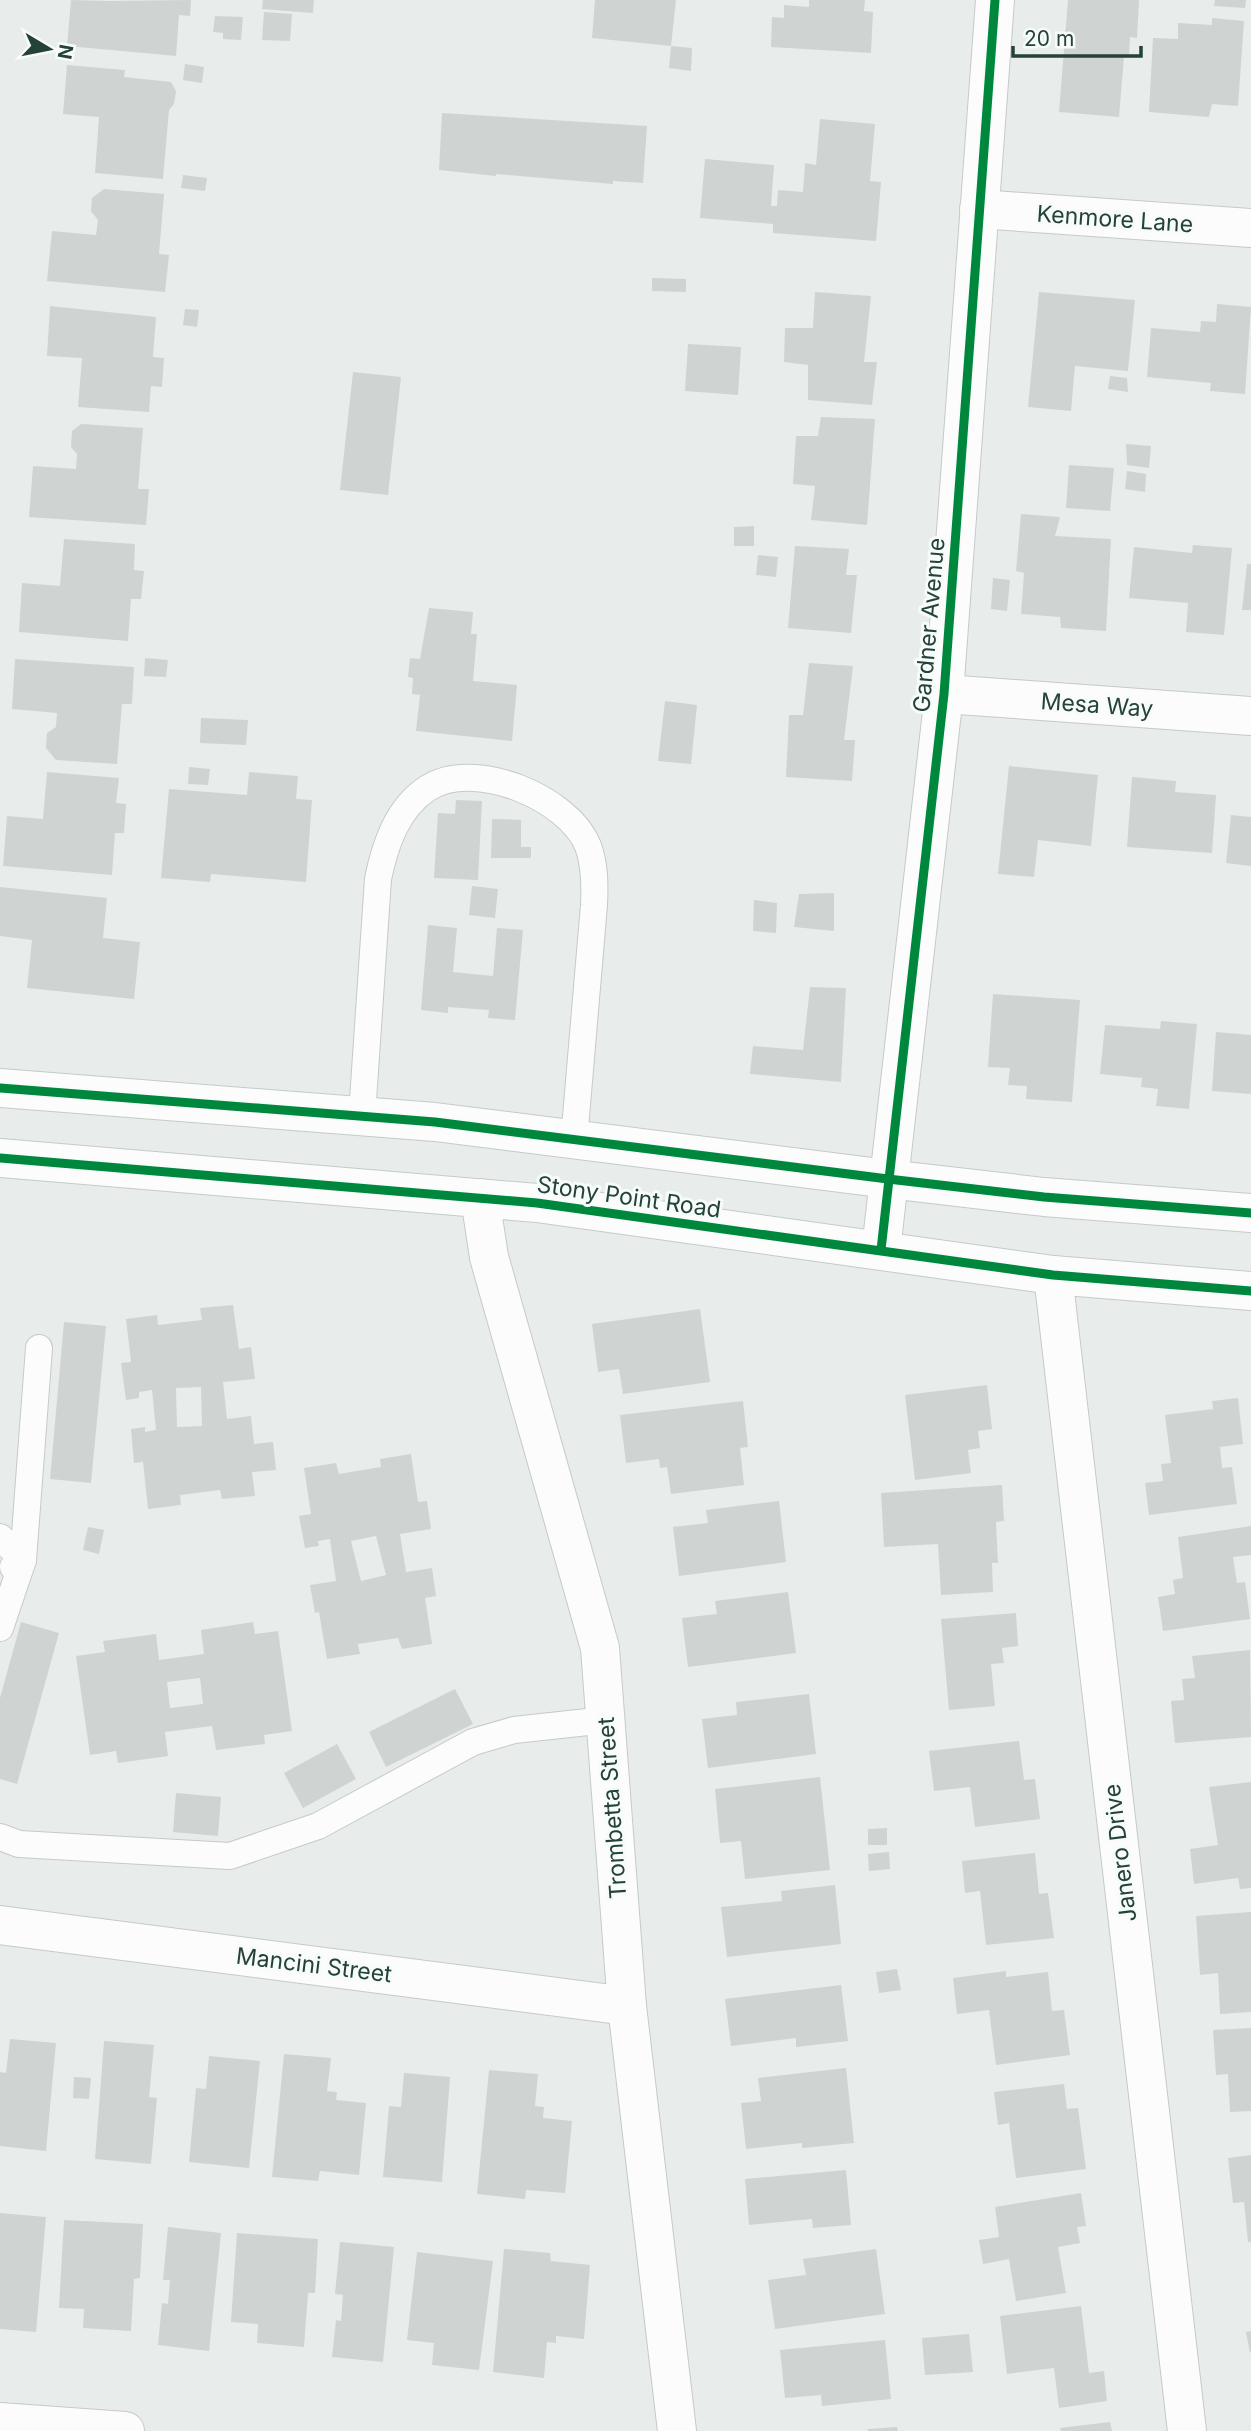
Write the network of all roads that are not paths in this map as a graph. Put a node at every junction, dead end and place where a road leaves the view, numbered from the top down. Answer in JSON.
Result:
{"nodes":[{"id":1,"x":995,"y":0,"type":"edge"},
{"id":2,"x":979,"y":209,"type":"junction"},
{"id":3,"x":1251,"y":228,"type":"edge"},
{"id":4,"x":944,"y":694,"type":"junction"},
{"id":5,"x":1251,"y":716,"type":"edge"},
{"id":6,"x":0,"y":1088,"type":"edge"},
{"id":7,"x":362,"y":1115,"type":"junction"},
{"id":8,"x":574,"y":1140,"type":"junction"},
{"id":9,"x":0,"y":1158,"type":"edge"},
{"id":10,"x":888,"y":1180,"type":"junction"},
{"id":11,"x":480,"y":1198,"type":"junction"},
{"id":12,"x":1251,"y":1213,"type":"edge"},
{"id":13,"x":881,"y":1250,"type":"junction"},
{"id":14,"x":1053,"y":1275,"type":"junction"},
{"id":15,"x":1251,"y":1291,"type":"edge"},
{"id":16,"x":39,"y":1348,"type":"dead end"},
{"id":17,"x":0,"y":1537,"type":"edge"},
{"id":18,"x":23,"y":1560,"type":"junction"},
{"id":19,"x":0,"y":1575,"type":"edge"},
{"id":20,"x":0,"y":1628,"type":"edge"},
{"id":21,"x":606,"y":1720,"type":"junction"},
{"id":22,"x":0,"y":1837,"type":"edge"},
{"id":23,"x":0,"y":1925,"type":"edge"},
{"id":24,"x":627,"y":2006,"type":"junction"},
{"id":25,"x":0,"y":2422,"type":"edge"},
{"id":26,"x":125,"y":2431,"type":"edge"},
{"id":27,"x":677,"y":2431,"type":"edge"},
{"id":28,"x":1187,"y":2431,"type":"edge"}],
"edges":[{"from":1,"to":2,"type":"street","name":"Gardner Avenue"},
{"from":2,"to":3,"type":"street","name":"Kenmore Lane"},
{"from":2,"to":4,"type":"street","name":"Gardner Avenue"},
{"from":4,"to":5,"type":"street","name":"Mesa Way"},
{"from":4,"to":10,"type":"street","name":"Gardner Avenue"},
{"from":6,"to":7,"type":"street"},
{"from":7,"to":8,"type":"street"},
{"from":7,"to":8,"type":"lane"},
{"from":8,"to":10,"type":"street"},
{"from":9,"to":11,"type":"street","name":"Stony Point Road"},
{"from":10,"to":12,"type":"street"},
{"from":10,"to":13,"type":"street","name":"Gardner Avenue"},
{"from":11,"to":13,"type":"street","name":"Stony Point Road"},
{"from":11,"to":21,"type":"street","name":"Trombetta Street"},
{"from":13,"to":14,"type":"street","name":"Stony Point Road"},
{"from":14,"to":15,"type":"street","name":"Stony Point Road"},
{"from":14,"to":28,"type":"street","name":"Janero Drive"},
{"from":16,"to":18,"type":"lane"},
{"from":17,"to":18,"type":"lane"},
{"from":18,"to":19,"type":"lane"},
{"from":18,"to":20,"type":"lane"},
{"from":21,"to":22,"type":"lane"},
{"from":21,"to":24,"type":"street","name":"Trombetta Street"},
{"from":23,"to":24,"type":"street","name":"Mancini Street"},
{"from":24,"to":27,"type":"street","name":"Trombetta Street"},
{"from":25,"to":26,"type":"street"}]}
